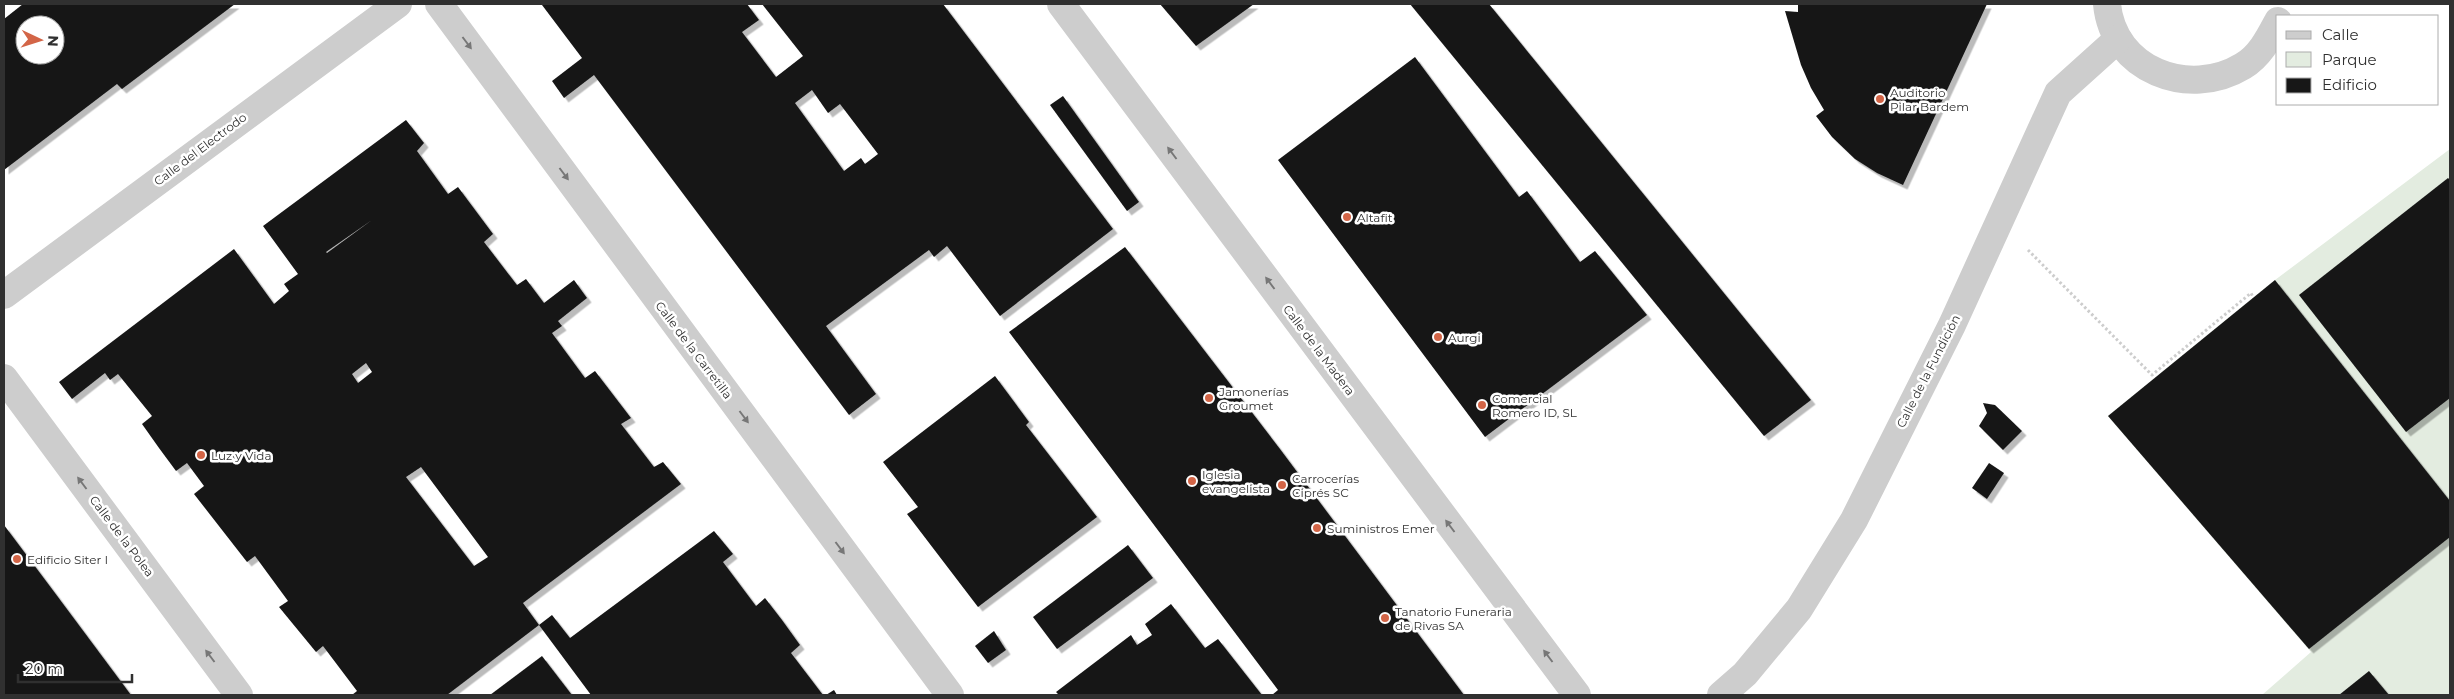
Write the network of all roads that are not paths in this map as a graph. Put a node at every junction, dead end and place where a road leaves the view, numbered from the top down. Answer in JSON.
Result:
{"nodes":[{"id":1,"x":398,"y":4,"type":"edge"},
{"id":2,"x":439,"y":4,"type":"edge"},
{"id":3,"x":1061,"y":4,"type":"edge"},
{"id":4,"x":2107,"y":4,"type":"edge"},
{"id":5,"x":2276,"y":25,"type":"edge"},
{"id":6,"x":2118,"y":39,"type":"junction"},
{"id":7,"x":4,"y":295,"type":"edge"},
{"id":8,"x":4,"y":378,"type":"edge"},
{"id":9,"x":239,"y":695,"type":"edge"},
{"id":10,"x":950,"y":695,"type":"edge"},
{"id":11,"x":1577,"y":695,"type":"edge"},
{"id":12,"x":1721,"y":695,"type":"edge"}],
"edges":[{"from":1,"to":7,"type":"street","name":"Calle del Electrodo"},
{"from":2,"to":10,"type":"street","name":"Calle de la Carretilla","one_way":true},
{"from":11,"to":3,"type":"street","name":"Calle de la Madera","one_way":true},
{"from":4,"to":6,"type":"street"},
{"from":5,"to":6,"type":"street"},
{"from":6,"to":12,"type":"street","name":"Calle de la Fundición"},
{"from":9,"to":8,"type":"street","name":"Calle de la Polea","one_way":true}]}
